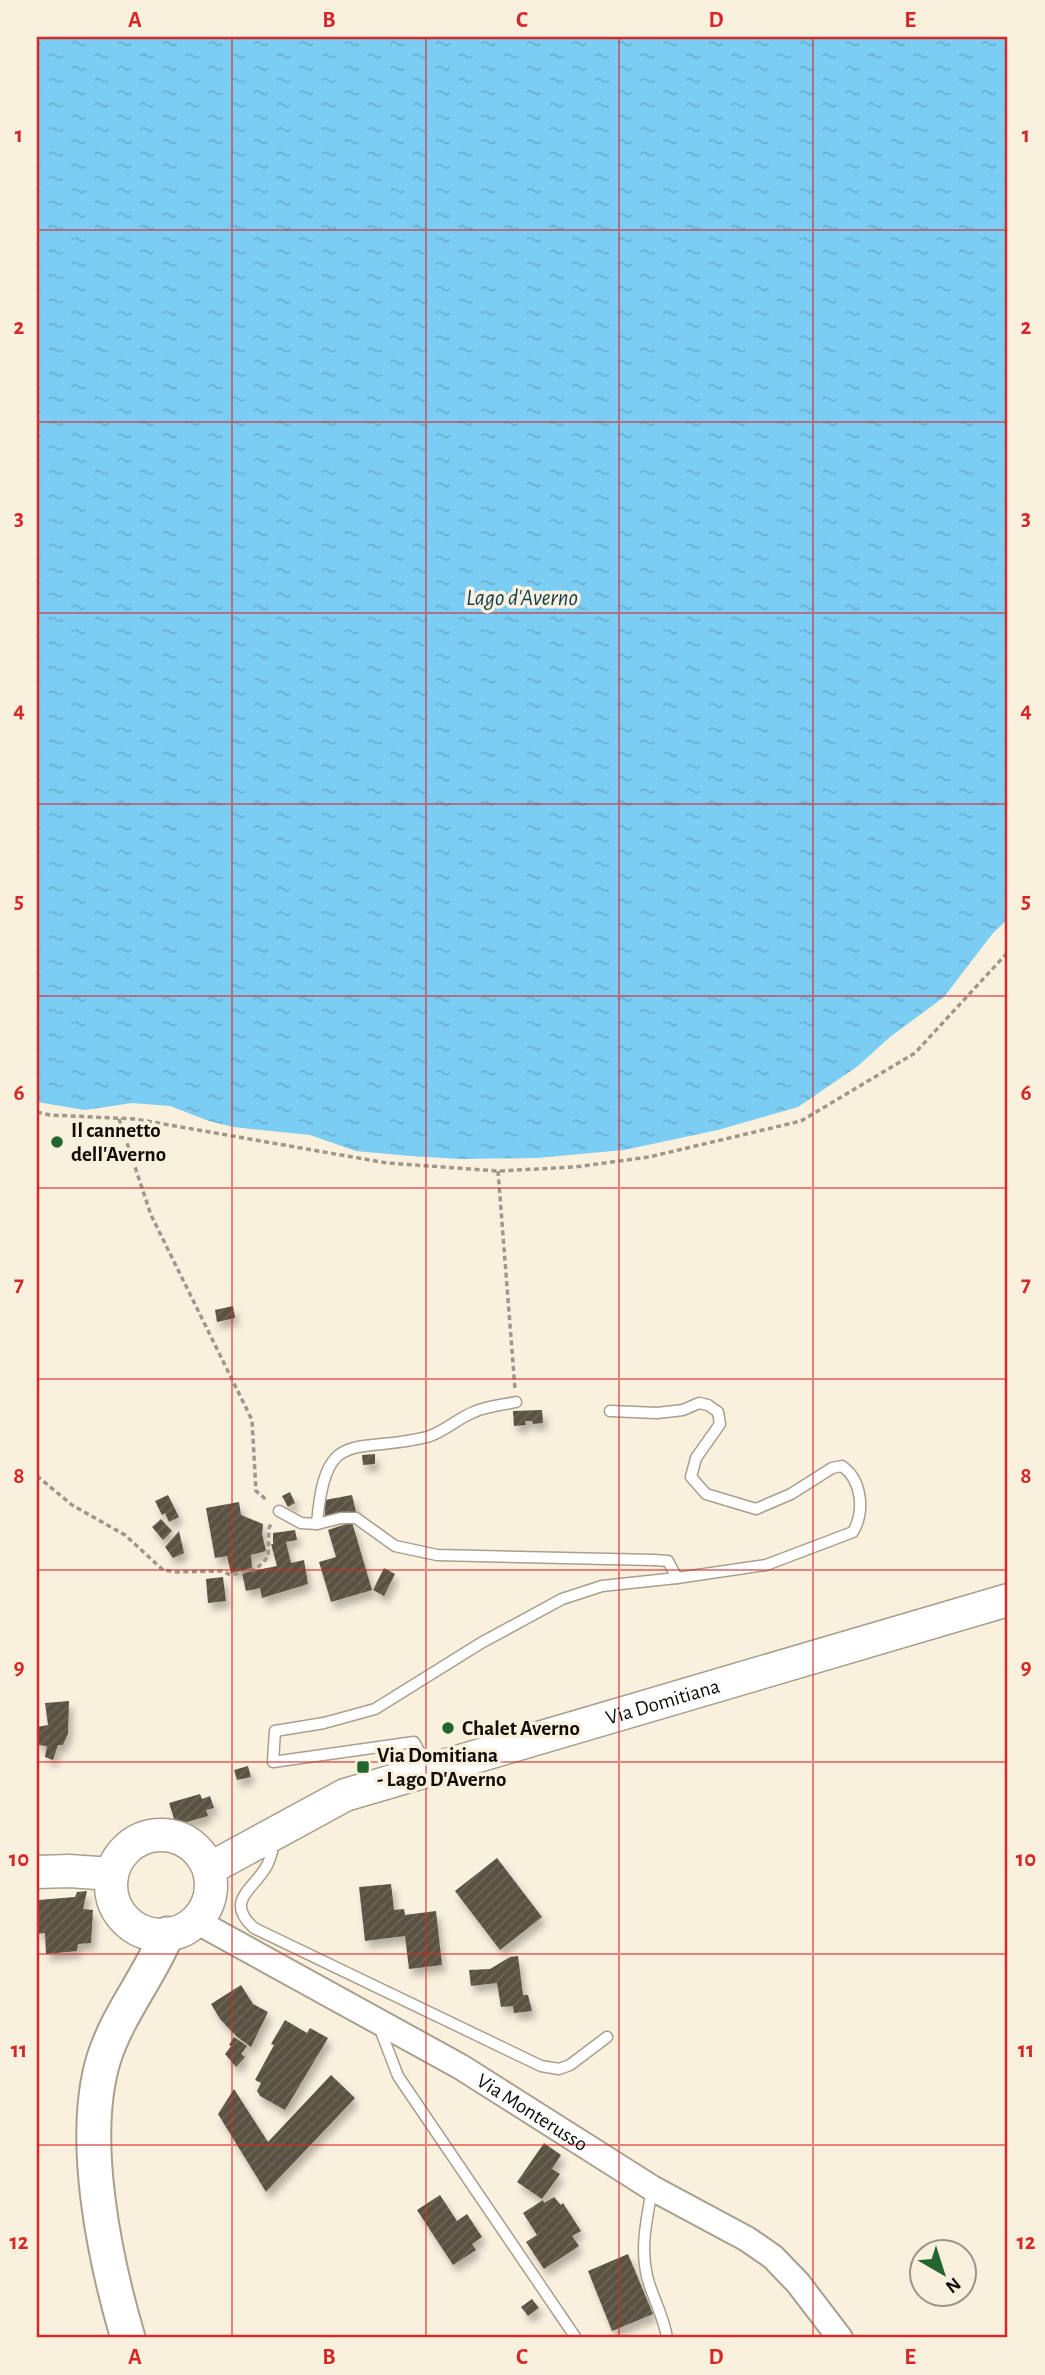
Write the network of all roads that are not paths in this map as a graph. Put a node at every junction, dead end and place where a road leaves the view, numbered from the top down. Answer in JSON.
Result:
{"nodes":[{"id":1,"x":516,"y":1402,"type":"road end"},
{"id":2,"x":610,"y":1411,"type":"dead end"},
{"id":3,"x":279,"y":1511,"type":"road end"},
{"id":4,"x":317,"y":1524,"type":"junction"},
{"id":5,"x":677,"y":1578,"type":"junction"},
{"id":6,"x":1008,"y":1601,"type":"edge"},
{"id":7,"x":430,"y":1770,"type":"junction"},
{"id":8,"x":267,"y":1838,"type":"junction"},
{"id":9,"x":209,"y":1869,"type":"junction"},
{"id":10,"x":37,"y":1872,"type":"edge"},
{"id":11,"x":112,"y":1874,"type":"junction"},
{"id":12,"x":181,"y":1928,"type":"junction"},
{"id":13,"x":377,"y":2020,"type":"junction"},
{"id":14,"x":607,"y":2037,"type":"dead end"},
{"id":15,"x":652,"y":2188,"type":"junction"},
{"id":16,"x":128,"y":2338,"type":"edge"},
{"id":17,"x":576,"y":2338,"type":"edge"},
{"id":18,"x":667,"y":2338,"type":"edge"},
{"id":19,"x":840,"y":2338,"type":"edge"}],
"edges":[{"from":1,"to":4,"type":"lane"},
{"from":2,"to":5,"type":"lane"},
{"from":3,"to":4,"type":"lane"},
{"from":4,"to":5,"type":"lane"},
{"from":5,"to":7,"type":"lane"},
{"from":6,"to":7,"type":"main road","name":"Via Domitiana"},
{"from":7,"to":8,"type":"main road","name":"Via Domitiana"},
{"from":8,"to":9,"type":"main road","name":"Via Domitiana"},
{"from":8,"to":14,"type":"lane"},
{"from":9,"to":11,"type":"main road"},
{"from":9,"to":12,"type":"main road"},
{"from":10,"to":11,"type":"main road"},
{"from":11,"to":12,"type":"main road"},
{"from":12,"to":13,"type":"street","name":"Via Monterusso"},
{"from":12,"to":16,"type":"highway"},
{"from":13,"to":15,"type":"street","name":"Via Monterusso"},
{"from":13,"to":17,"type":"lane"},
{"from":15,"to":18,"type":"lane"},
{"from":15,"to":19,"type":"street","name":"Via Monterusso"}]}
